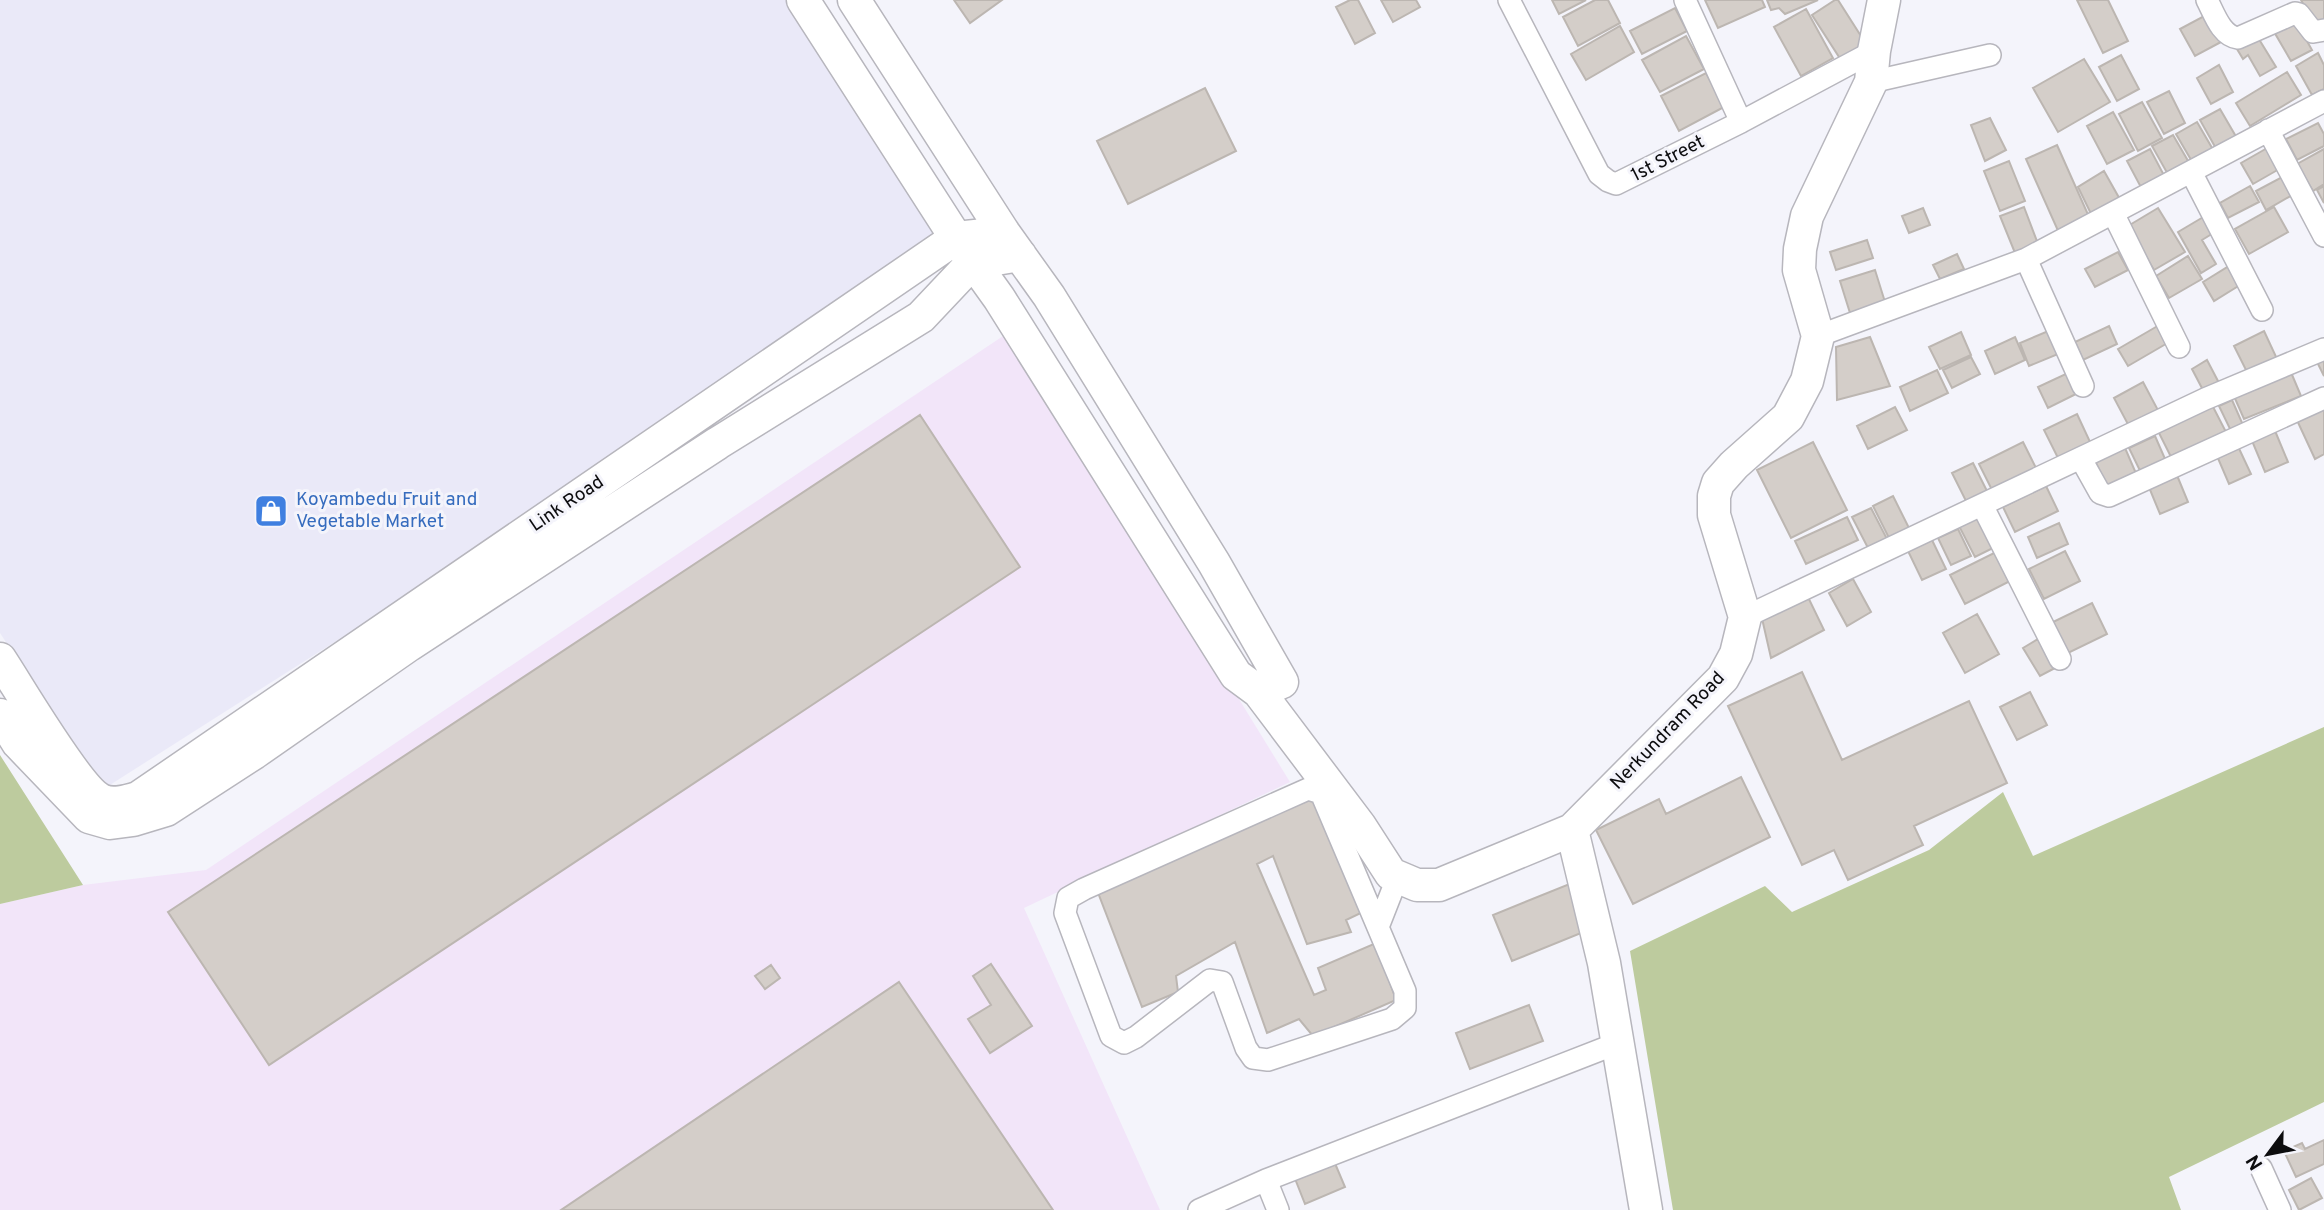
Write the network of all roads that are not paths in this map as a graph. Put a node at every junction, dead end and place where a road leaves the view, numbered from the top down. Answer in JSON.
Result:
{"nodes":[{"id":1,"x":803,"y":0,"type":"edge"},
{"id":2,"x":854,"y":0,"type":"edge"},
{"id":3,"x":1509,"y":0,"type":"edge"},
{"id":4,"x":1685,"y":0,"type":"edge"},
{"id":5,"x":1884,"y":0,"type":"edge"},
{"id":6,"x":2207,"y":0,"type":"edge"},
{"id":7,"x":2324,"y":30,"type":"edge"},
{"id":8,"x":1874,"y":51,"type":"junction"},
{"id":9,"x":1990,"y":55,"type":"dead end"},
{"id":10,"x":1871,"y":82,"type":"junction"},
{"id":11,"x":2324,"y":101,"type":"edge"},
{"id":12,"x":1741,"y":122,"type":"junction"},
{"id":13,"x":2268,"y":130,"type":"junction"},
{"id":14,"x":2191,"y":172,"type":"junction"},
{"id":15,"x":2113,"y":213,"type":"junction"},
{"id":16,"x":2324,"y":236,"type":"edge"},
{"id":17,"x":1012,"y":244,"type":"junction"},
{"id":18,"x":964,"y":251,"type":"junction"},
{"id":19,"x":2026,"y":259,"type":"junction"},
{"id":20,"x":2262,"y":310,"type":"dead end"},
{"id":21,"x":1818,"y":336,"type":"junction"},
{"id":22,"x":2179,"y":347,"type":"dead end"},
{"id":23,"x":2324,"y":349,"type":"edge"},
{"id":24,"x":2083,"y":386,"type":"dead end"},
{"id":25,"x":2324,"y":398,"type":"edge"},
{"id":26,"x":2081,"y":459,"type":"junction"},
{"id":27,"x":1982,"y":505,"type":"junction"},
{"id":28,"x":1745,"y":617,"type":"junction"},
{"id":29,"x":0,"y":659,"type":"edge"},
{"id":30,"x":2060,"y":659,"type":"dead end"},
{"id":31,"x":1259,"y":692,"type":"junction"},
{"id":32,"x":0,"y":715,"type":"edge"},
{"id":33,"x":1572,"y":830,"type":"junction"},
{"id":34,"x":1350,"y":832,"type":"junction"},
{"id":35,"x":1398,"y":876,"type":"junction"},
{"id":36,"x":1378,"y":927,"type":"junction"},
{"id":37,"x":1618,"y":1042,"type":"junction"},
{"id":38,"x":2261,"y":1168,"type":"dead end"},
{"id":39,"x":1266,"y":1180,"type":"junction"},
{"id":40,"x":1199,"y":1210,"type":"edge"},
{"id":41,"x":1278,"y":1210,"type":"edge"},
{"id":42,"x":1646,"y":1210,"type":"edge"},
{"id":43,"x":2280,"y":1210,"type":"edge"}],
"edges":[{"from":1,"to":18,"type":"street"},
{"from":2,"to":17,"type":"street"},
{"from":3,"to":12,"type":"street","name":"1st Street"},
{"from":4,"to":12,"type":"street"},
{"from":5,"to":8,"type":"street"},
{"from":6,"to":7,"type":"street"},
{"from":8,"to":10,"type":"street"},
{"from":8,"to":12,"type":"street","name":"1st Street"},
{"from":9,"to":10,"type":"street"},
{"from":10,"to":21,"type":"street"},
{"from":11,"to":13,"type":"street"},
{"from":13,"to":14,"type":"street"},
{"from":13,"to":16,"type":"street"},
{"from":14,"to":15,"type":"street"},
{"from":14,"to":20,"type":"street"},
{"from":15,"to":19,"type":"street"},
{"from":15,"to":22,"type":"street"},
{"from":17,"to":18,"type":"street"},
{"from":17,"to":31,"type":"street"},
{"from":18,"to":29,"type":"street","name":"Link Road"},
{"from":18,"to":31,"type":"street"},
{"from":18,"to":32,"type":"street"},
{"from":19,"to":21,"type":"street"},
{"from":19,"to":24,"type":"street"},
{"from":21,"to":28,"type":"street"},
{"from":23,"to":26,"type":"street"},
{"from":25,"to":26,"type":"street"},
{"from":26,"to":27,"type":"street"},
{"from":27,"to":28,"type":"street"},
{"from":27,"to":30,"type":"street"},
{"from":28,"to":33,"type":"street","name":"Nerkundram Road"},
{"from":31,"to":34,"type":"street"},
{"from":33,"to":35,"type":"street"},
{"from":33,"to":37,"type":"street"},
{"from":34,"to":35,"type":"street"},
{"from":34,"to":36,"type":"street"},
{"from":34,"to":36,"type":"street"},
{"from":35,"to":36,"type":"street"},
{"from":37,"to":39,"type":"street"},
{"from":37,"to":42,"type":"street"},
{"from":38,"to":43,"type":"street"},
{"from":39,"to":40,"type":"street"},
{"from":39,"to":41,"type":"street"}]}
